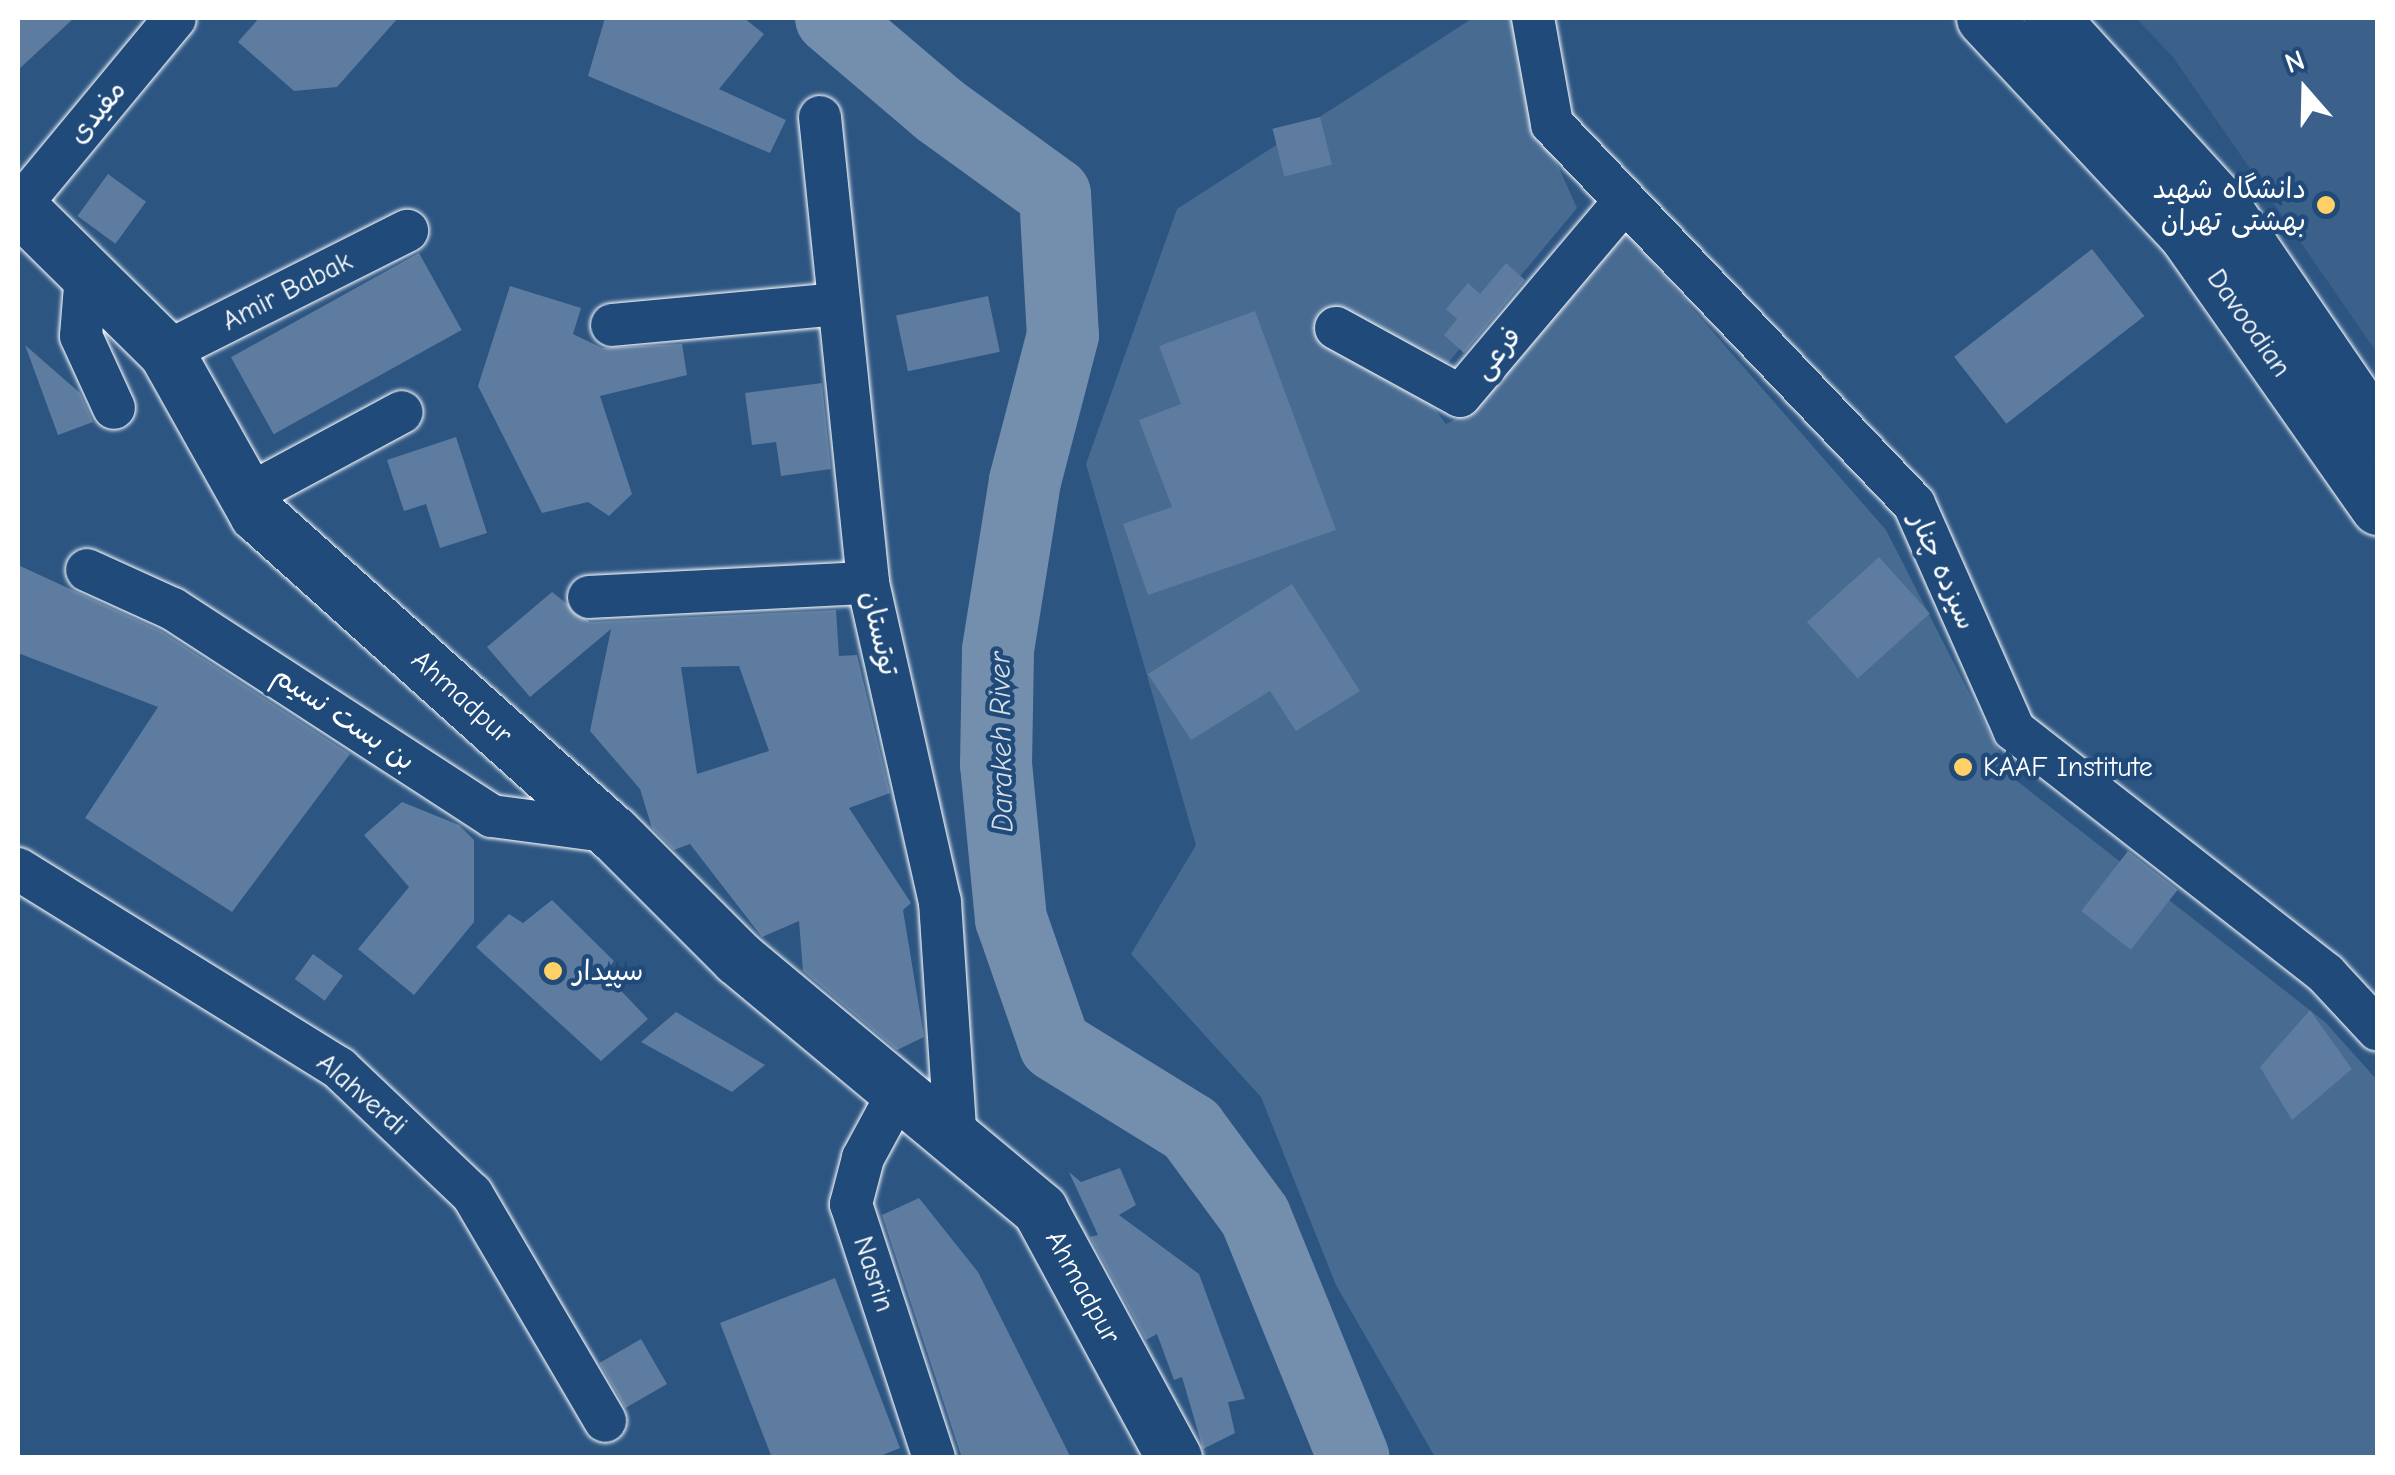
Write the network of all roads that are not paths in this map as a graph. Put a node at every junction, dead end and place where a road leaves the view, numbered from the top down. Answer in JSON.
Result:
{"nodes":[{"id":1,"x":175,"y":18,"type":"edge"},
{"id":2,"x":1533,"y":18,"type":"edge"},
{"id":3,"x":1984,"y":18,"type":"edge"},
{"id":4,"x":2051,"y":18,"type":"edge"},
{"id":5,"x":820,"y":117,"type":"dead end"},
{"id":6,"x":1624,"y":202,"type":"junction"},
{"id":7,"x":18,"y":207,"type":"edge"},
{"id":8,"x":408,"y":231,"type":"dead end"},
{"id":9,"x":86,"y":274,"type":"junction"},
{"id":10,"x":839,"y":304,"type":"junction"},
{"id":11,"x":612,"y":325,"type":"dead end"},
{"id":12,"x":1336,"y":328,"type":"dead end"},
{"id":13,"x":166,"y":352,"type":"junction"},
{"id":14,"x":114,"y":408,"type":"dead end"},
{"id":15,"x":402,"y":412,"type":"dead end"},
{"id":16,"x":2378,"y":434,"type":"edge"},
{"id":17,"x":244,"y":496,"type":"junction"},
{"id":18,"x":2378,"y":507,"type":"edge"},
{"id":19,"x":87,"y":570,"type":"dead end"},
{"id":20,"x":868,"y":583,"type":"junction"},
{"id":21,"x":589,"y":597,"type":"dead end"},
{"id":22,"x":612,"y":832,"type":"junction"},
{"id":23,"x":18,"y":869,"type":"edge"},
{"id":24,"x":2378,"y":1030,"type":"edge"},
{"id":25,"x":898,"y":1095,"type":"junction"},
{"id":26,"x":956,"y":1146,"type":"junction"},
{"id":27,"x":605,"y":1421,"type":"dead end"},
{"id":28,"x":934,"y":1458,"type":"edge"},
{"id":29,"x":1132,"y":1458,"type":"edge"},
{"id":30,"x":1174,"y":1458,"type":"edge"}],
"edges":[{"from":1,"to":7,"type":"street","name":"مفیدی"},
{"from":2,"to":6,"type":"street","name":"سیزده چنار"},
{"from":3,"to":18,"type":"street","name":"Davoodian"},
{"from":4,"to":16,"type":"street","name":"Davoodian"},
{"from":5,"to":10,"type":"street","name":"توتستان"},
{"from":6,"to":12,"type":"street","name":"فرعی"},
{"from":6,"to":24,"type":"street","name":"سیزده چنار"},
{"from":7,"to":9,"type":"street","name":"Ahmadpur"},
{"from":8,"to":13,"type":"street","name":"Amir Babak"},
{"from":9,"to":13,"type":"street","name":"Ahmadpur"},
{"from":9,"to":14,"type":"street"},
{"from":10,"to":11,"type":"street"},
{"from":10,"to":20,"type":"street","name":"توتستان"},
{"from":13,"to":17,"type":"street","name":"Ahmadpur"},
{"from":15,"to":17,"type":"street"},
{"from":17,"to":22,"type":"street","name":"Ahmadpur"},
{"from":19,"to":22,"type":"street","name":"بن بست نسیم"},
{"from":20,"to":21,"type":"street"},
{"from":20,"to":26,"type":"street","name":"توتستان"},
{"from":22,"to":25,"type":"street","name":"Ahmadpur"},
{"from":23,"to":27,"type":"street","name":"Alahverdi"},
{"from":25,"to":26,"type":"street","name":"Ahmadpur"},
{"from":25,"to":28,"type":"street","name":"Nasrin"},
{"from":26,"to":29,"type":"street","name":"Ahmadpur"},
{"from":26,"to":30,"type":"street","name":"Ahmadpur"}]}
